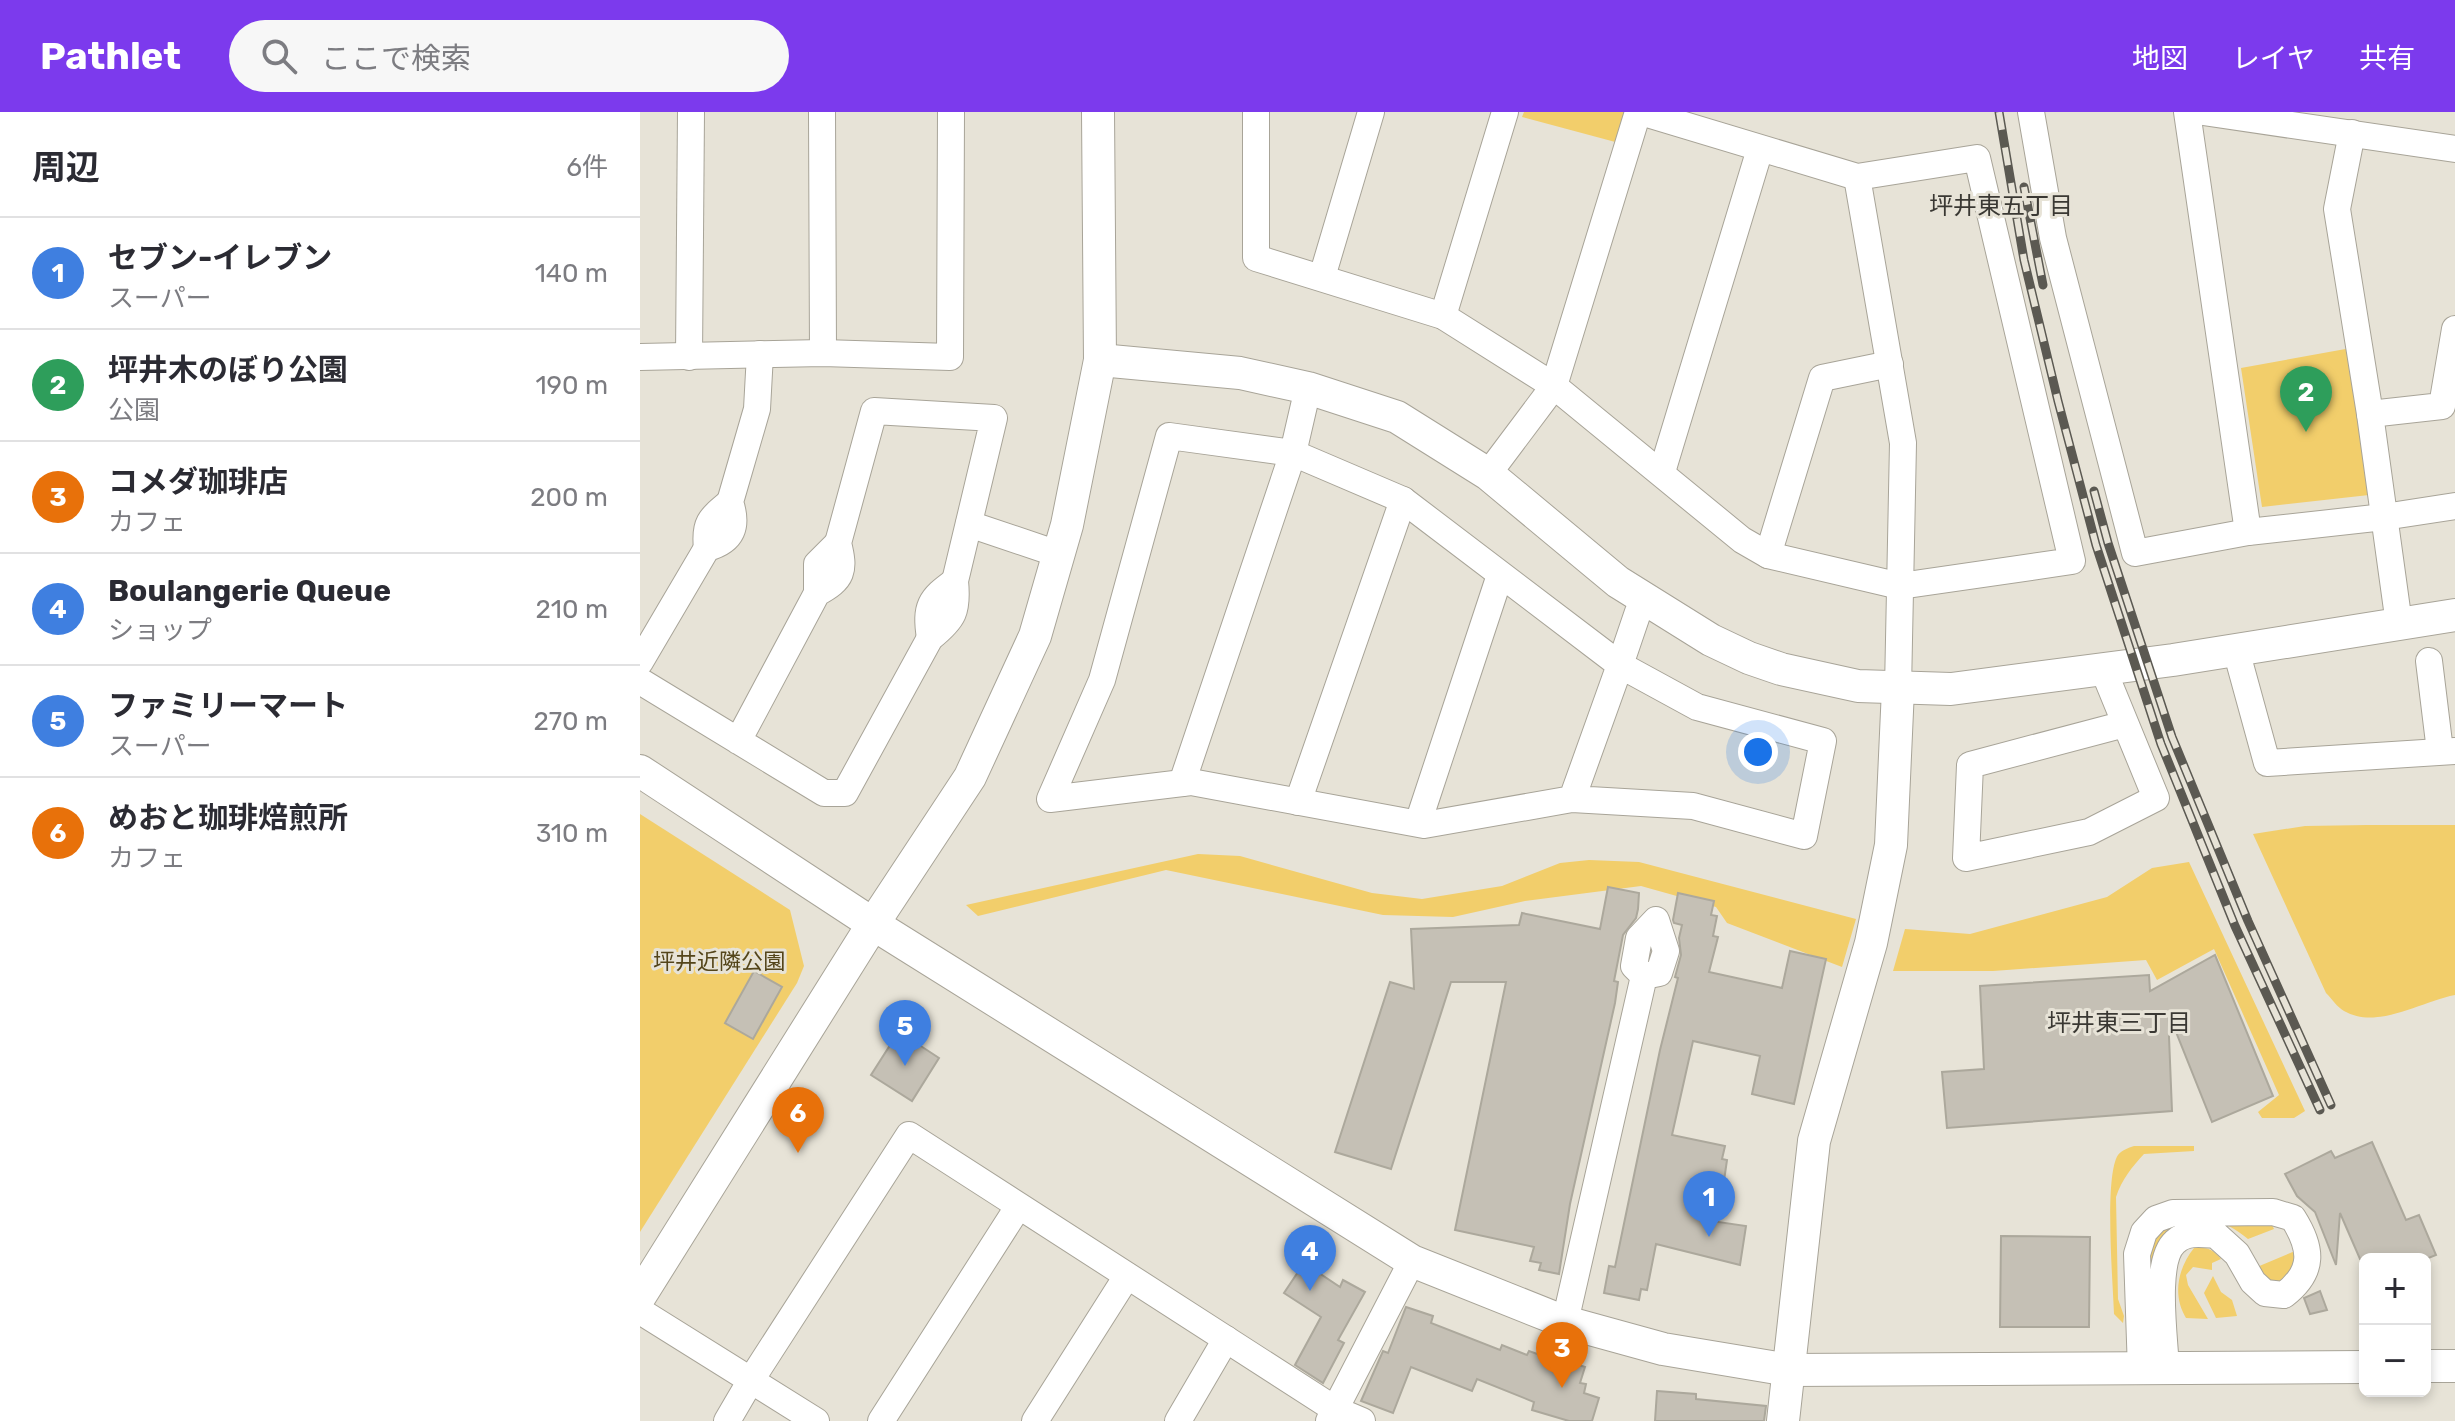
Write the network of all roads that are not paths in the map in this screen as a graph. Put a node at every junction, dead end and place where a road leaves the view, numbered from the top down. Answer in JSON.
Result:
{"nodes":[{"id":1,"x":691,"y":112,"type":"edge"},
{"id":2,"x":822,"y":112,"type":"edge"},
{"id":3,"x":951,"y":112,"type":"edge"},
{"id":4,"x":1098,"y":112,"type":"edge"},
{"id":5,"x":1256,"y":112,"type":"edge"},
{"id":6,"x":1371,"y":112,"type":"edge"},
{"id":7,"x":1505,"y":112,"type":"edge"},
{"id":8,"x":1640,"y":112,"type":"edge"},
{"id":9,"x":2031,"y":112,"type":"edge"},
{"id":10,"x":2187,"y":112,"type":"edge"},
{"id":11,"x":2203,"y":112,"type":"edge"},
{"id":12,"x":2352,"y":133,"type":"junction"},
{"id":13,"x":1760,"y":149,"type":"junction"},
{"id":14,"x":2455,"y":149,"type":"edge"},
{"id":15,"x":1857,"y":177,"type":"junction"},
{"id":16,"x":1322,"y":277,"type":"junction"},
{"id":17,"x":1443,"y":316,"type":"junction"},
{"id":18,"x":2455,"y":329,"type":"edge"},
{"id":19,"x":823,"y":353,"type":"junction"},
{"id":20,"x":760,"y":354,"type":"junction"},
{"id":21,"x":640,"y":357,"type":"edge"},
{"id":22,"x":689,"y":357,"type":"junction"},
{"id":23,"x":1100,"y":360,"type":"junction"},
{"id":24,"x":1890,"y":364,"type":"junction"},
{"id":25,"x":1554,"y":386,"type":"junction"},
{"id":26,"x":1308,"y":388,"type":"junction"},
{"id":27,"x":2370,"y":414,"type":"junction"},
{"id":28,"x":1293,"y":453,"type":"junction"},
{"id":29,"x":1662,"y":472,"type":"junction"},
{"id":30,"x":1488,"y":474,"type":"junction"},
{"id":31,"x":1403,"y":500,"type":"junction"},
{"id":32,"x":2455,"y":506,"type":"edge"},
{"id":33,"x":2384,"y":517,"type":"junction"},
{"id":34,"x":969,"y":524,"type":"junction"},
{"id":35,"x":2248,"y":532,"type":"junction"},
{"id":36,"x":1058,"y":554,"type":"junction"},
{"id":37,"x":1768,"y":555,"type":"junction"},
{"id":38,"x":1500,"y":575,"type":"junction"},
{"id":39,"x":1900,"y":586,"type":"junction"},
{"id":40,"x":1646,"y":600,"type":"junction"},
{"id":41,"x":2455,"y":615,"type":"edge"},
{"id":42,"x":2399,"y":624,"type":"junction"},
{"id":43,"x":2236,"y":650,"type":"junction"},
{"id":44,"x":2429,"y":661,"type":"dead end"},
{"id":45,"x":640,"y":662,"type":"edge"},
{"id":46,"x":1620,"y":665,"type":"junction"},
{"id":47,"x":2103,"y":669,"type":"junction"},
{"id":48,"x":640,"y":681,"type":"edge"},
{"id":49,"x":1898,"y":689,"type":"junction"},
{"id":50,"x":2125,"y":724,"type":"junction"},
{"id":51,"x":738,"y":741,"type":"junction"},
{"id":52,"x":2448,"y":751,"type":"edge"},
{"id":53,"x":640,"y":771,"type":"edge"},
{"id":54,"x":1182,"y":783,"type":"junction"},
{"id":55,"x":1572,"y":799,"type":"junction"},
{"id":56,"x":1298,"y":802,"type":"junction"},
{"id":57,"x":1418,"y":823,"type":"junction"},
{"id":58,"x":873,"y":924,"type":"junction"},
{"id":59,"x":1644,"y":976,"type":"dead end"},
{"id":60,"x":1018,"y":1207,"type":"junction"},
{"id":61,"x":1412,"y":1261,"type":"junction"},
{"id":62,"x":1127,"y":1276,"type":"junction"},
{"id":63,"x":640,"y":1296,"type":"edge"},
{"id":64,"x":640,"y":1311,"type":"edge"},
{"id":65,"x":1565,"y":1322,"type":"junction"},
{"id":66,"x":1226,"y":1339,"type":"junction"},
{"id":67,"x":2431,"y":1366,"type":"edge"},
{"id":68,"x":2455,"y":1366,"type":"edge"},
{"id":69,"x":2359,"y":1367,"type":"edge"},
{"id":70,"x":2153,"y":1369,"type":"junction"},
{"id":71,"x":1789,"y":1370,"type":"junction"},
{"id":72,"x":751,"y":1380,"type":"junction"},
{"id":73,"x":1333,"y":1416,"type":"edge"},
{"id":74,"x":727,"y":1421,"type":"edge"},
{"id":75,"x":816,"y":1421,"type":"edge"},
{"id":76,"x":881,"y":1421,"type":"edge"},
{"id":77,"x":1035,"y":1421,"type":"edge"},
{"id":78,"x":1178,"y":1421,"type":"edge"},
{"id":79,"x":1362,"y":1421,"type":"edge"},
{"id":80,"x":1783,"y":1421,"type":"edge"}],
"edges":[{"from":1,"to":22,"type":"street"},
{"from":2,"to":19,"type":"street"},
{"from":3,"to":19,"type":"street"},
{"from":4,"to":23,"type":"street"},
{"from":5,"to":16,"type":"street"},
{"from":6,"to":16,"type":"street"},
{"from":7,"to":17,"type":"street"},
{"from":8,"to":13,"type":"street"},
{"from":8,"to":25,"type":"street"},
{"from":9,"to":35,"type":"street"},
{"from":10,"to":35,"type":"street"},
{"from":11,"to":12,"type":"street"},
{"from":12,"to":14,"type":"street"},
{"from":12,"to":27,"type":"street"},
{"from":13,"to":15,"type":"street"},
{"from":13,"to":29,"type":"street"},
{"from":15,"to":24,"type":"street"},
{"from":15,"to":39,"type":"street"},
{"from":16,"to":17,"type":"street"},
{"from":17,"to":25,"type":"street"},
{"from":18,"to":27,"type":"street"},
{"from":19,"to":20,"type":"street"},
{"from":20,"to":22,"type":"street"},
{"from":20,"to":45,"type":"street"},
{"from":21,"to":22,"type":"street"},
{"from":23,"to":26,"type":"street"},
{"from":23,"to":36,"type":"street"},
{"from":24,"to":37,"type":"street"},
{"from":24,"to":39,"type":"street"},
{"from":25,"to":29,"type":"street"},
{"from":25,"to":30,"type":"street"},
{"from":26,"to":28,"type":"street"},
{"from":26,"to":30,"type":"street"},
{"from":27,"to":33,"type":"street"},
{"from":28,"to":31,"type":"street"},
{"from":28,"to":54,"type":"street"},
{"from":28,"to":54,"type":"street"},
{"from":29,"to":37,"type":"street"},
{"from":30,"to":40,"type":"street"},
{"from":31,"to":38,"type":"street"},
{"from":31,"to":56,"type":"street"},
{"from":32,"to":33,"type":"street"},
{"from":33,"to":35,"type":"street"},
{"from":33,"to":42,"type":"street"},
{"from":34,"to":36,"type":"street"},
{"from":34,"to":51,"type":"street"},
{"from":34,"to":51,"type":"street"},
{"from":36,"to":58,"type":"street"},
{"from":37,"to":39,"type":"street"},
{"from":38,"to":46,"type":"street"},
{"from":38,"to":57,"type":"street"},
{"from":39,"to":49,"type":"street"},
{"from":40,"to":46,"type":"street"},
{"from":40,"to":49,"type":"street"},
{"from":41,"to":42,"type":"street"},
{"from":42,"to":43,"type":"street"},
{"from":43,"to":47,"type":"street"},
{"from":43,"to":52,"type":"street"},
{"from":44,"to":52,"type":"street"},
{"from":46,"to":55,"type":"street"},
{"from":46,"to":55,"type":"street"},
{"from":47,"to":49,"type":"street"},
{"from":47,"to":50,"type":"street"},
{"from":48,"to":51,"type":"street"},
{"from":49,"to":71,"type":"street"},
{"from":50,"to":50,"type":"street"},
{"from":53,"to":58,"type":"street"},
{"from":54,"to":56,"type":"street"},
{"from":55,"to":57,"type":"street"},
{"from":56,"to":57,"type":"street"},
{"from":58,"to":61,"type":"street"},
{"from":58,"to":63,"type":"street"},
{"from":59,"to":65,"type":"street"},
{"from":60,"to":62,"type":"street"},
{"from":60,"to":72,"type":"street"},
{"from":60,"to":76,"type":"street"},
{"from":61,"to":65,"type":"street"},
{"from":61,"to":73,"type":"street"},
{"from":62,"to":66,"type":"street"},
{"from":62,"to":77,"type":"street"},
{"from":64,"to":72,"type":"street"},
{"from":65,"to":71,"type":"street"},
{"from":66,"to":73,"type":"street"},
{"from":66,"to":78,"type":"street"},
{"from":67,"to":68,"type":"street"},
{"from":69,"to":70,"type":"street"},
{"from":70,"to":70,"type":"street"},
{"from":70,"to":71,"type":"street"},
{"from":71,"to":80,"type":"street"},
{"from":72,"to":74,"type":"street"},
{"from":72,"to":75,"type":"street"},
{"from":73,"to":79,"type":"street"}]}
